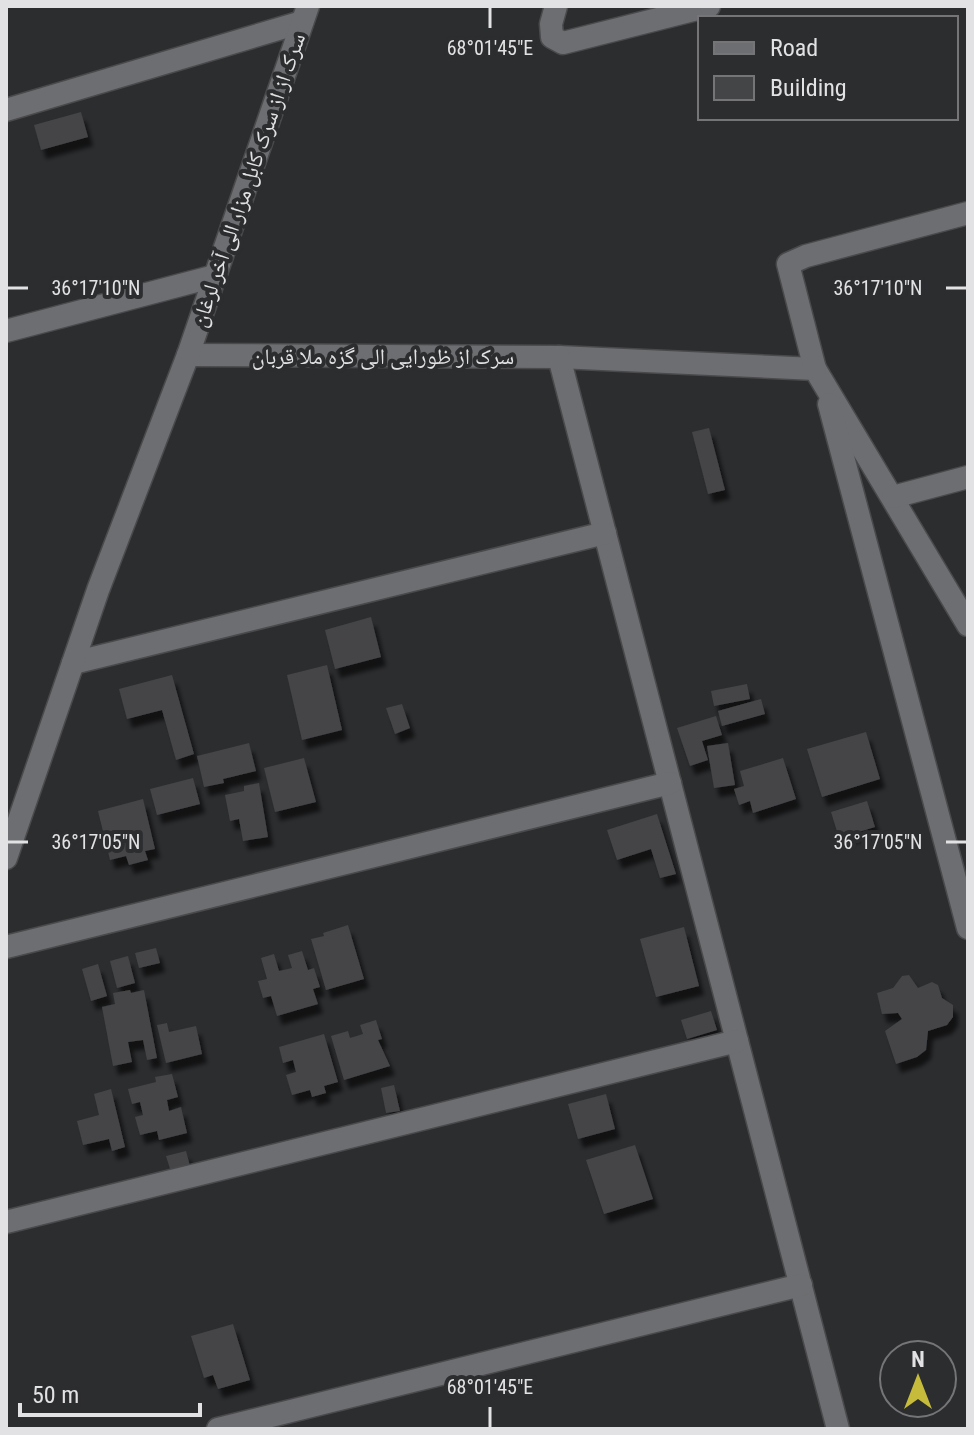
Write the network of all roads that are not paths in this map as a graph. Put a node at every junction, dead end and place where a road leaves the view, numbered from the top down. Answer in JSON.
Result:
{"nodes":[{"id":1,"x":556,"y":6,"type":"edge"},
{"id":2,"x":709,"y":6,"type":"edge"},
{"id":3,"x":305,"y":14,"type":"edge"},
{"id":4,"x":6,"y":110,"type":"edge"},
{"id":5,"x":968,"y":213,"type":"edge"},
{"id":6,"x":215,"y":276,"type":"junction"},
{"id":7,"x":6,"y":331,"type":"edge"},
{"id":8,"x":188,"y":355,"type":"junction"},
{"id":9,"x":559,"y":357,"type":"junction"},
{"id":10,"x":820,"y":379,"type":"junction"},
{"id":11,"x":968,"y":477,"type":"edge"},
{"id":12,"x":893,"y":497,"type":"junction"},
{"id":13,"x":605,"y":533,"type":"junction"},
{"id":14,"x":968,"y":625,"type":"edge"},
{"id":15,"x":73,"y":663,"type":"junction"},
{"id":16,"x":670,"y":783,"type":"junction"},
{"id":17,"x":6,"y":858,"type":"edge"},
{"id":18,"x":968,"y":928,"type":"edge"},
{"id":19,"x":6,"y":947,"type":"edge"},
{"id":20,"x":737,"y":1041,"type":"junction"},
{"id":21,"x":6,"y":1222,"type":"edge"},
{"id":22,"x":801,"y":1285,"type":"junction"},
{"id":23,"x":218,"y":1429,"type":"edge"},
{"id":24,"x":838,"y":1429,"type":"edge"}],
"edges":[{"from":1,"to":2,"type":"street"},
{"from":3,"to":4,"type":"street"},
{"from":3,"to":6,"type":"street","name":"سرک از از سرک کابل مزار الی آخر لرغان"},
{"from":5,"to":10,"type":"street"},
{"from":6,"to":7,"type":"street"},
{"from":6,"to":8,"type":"street","name":"سرک از از سرک کابل مزار الی آخر لرغان"},
{"from":8,"to":9,"type":"street","name":"سرک از ظورایی الی گزه ملا قربان"},
{"from":8,"to":15,"type":"street"},
{"from":9,"to":10,"type":"street","name":"سرک از ظورایی الی گزه ملا قربان"},
{"from":9,"to":13,"type":"street"},
{"from":10,"to":12,"type":"street"},
{"from":10,"to":18,"type":"street"},
{"from":11,"to":12,"type":"street"},
{"from":12,"to":14,"type":"street"},
{"from":13,"to":15,"type":"street"},
{"from":13,"to":16,"type":"street"},
{"from":15,"to":17,"type":"street"},
{"from":16,"to":19,"type":"street"},
{"from":16,"to":20,"type":"street"},
{"from":20,"to":21,"type":"street"},
{"from":20,"to":22,"type":"street"},
{"from":22,"to":23,"type":"street"},
{"from":22,"to":24,"type":"street"}]}
